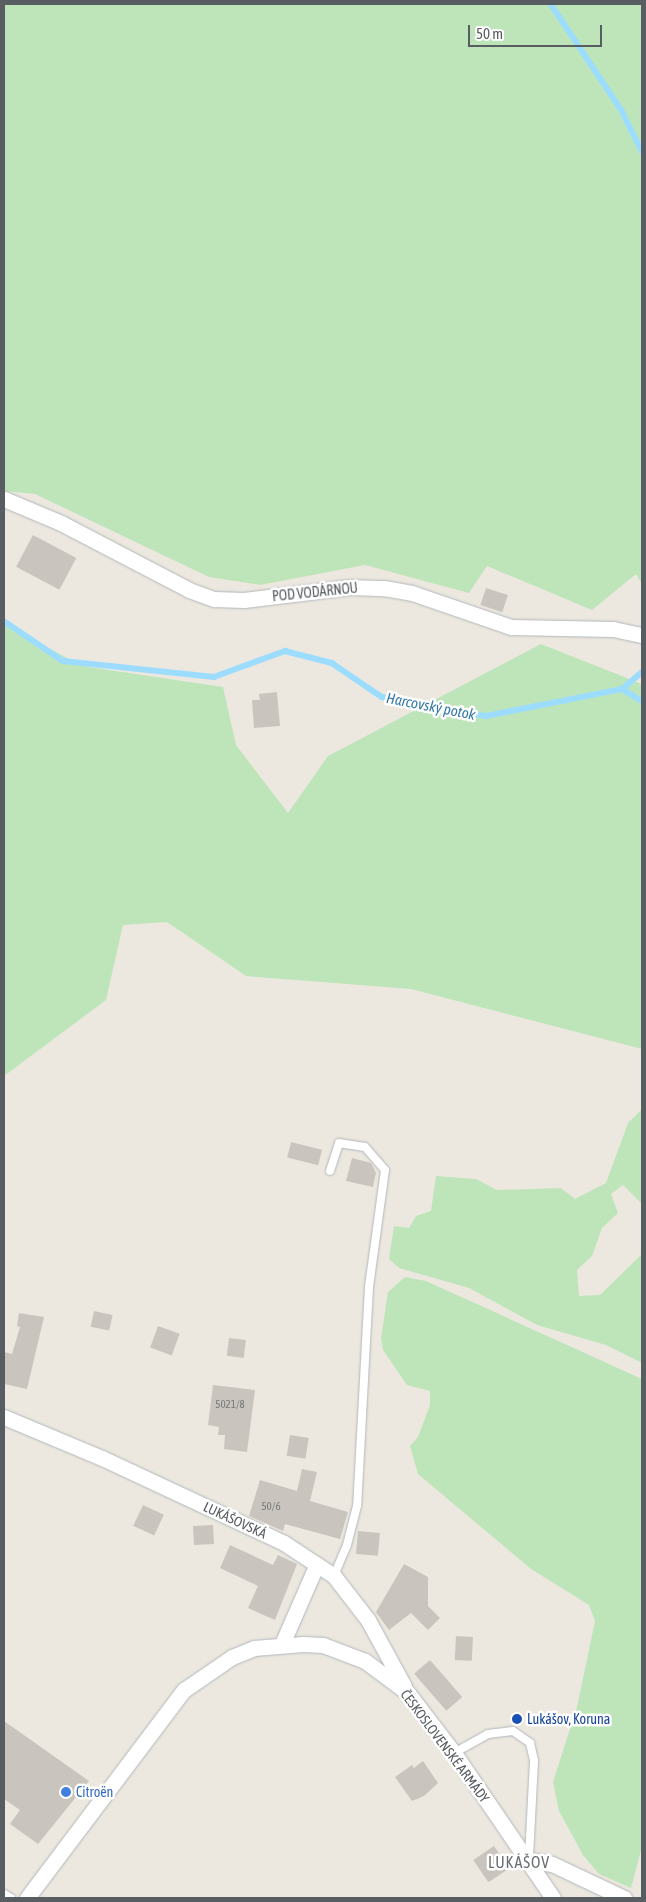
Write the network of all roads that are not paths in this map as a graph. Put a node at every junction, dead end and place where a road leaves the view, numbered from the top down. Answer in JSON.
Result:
{"nodes":[{"id":1,"x":4,"y":499,"type":"edge"},
{"id":2,"x":642,"y":635,"type":"edge"},
{"id":3,"x":330,"y":1171,"type":"dead end"},
{"id":4,"x":4,"y":1417,"type":"edge"},
{"id":5,"x":317,"y":1564,"type":"junction"},
{"id":6,"x":334,"y":1576,"type":"junction"},
{"id":7,"x":282,"y":1644,"type":"junction"},
{"id":8,"x":408,"y":1693,"type":"junction"},
{"id":9,"x":454,"y":1753,"type":"junction"},
{"id":10,"x":529,"y":1860,"type":"junction"},
{"id":11,"x":4,"y":1894,"type":"edge"},
{"id":12,"x":11,"y":1898,"type":"edge"},
{"id":13,"x":27,"y":1898,"type":"edge"},
{"id":14,"x":552,"y":1898,"type":"edge"},
{"id":15,"x":624,"y":1898,"type":"edge"}],
"edges":[{"from":1,"to":2,"type":"street","name":"POD VODÁRNOU"},
{"from":3,"to":6,"type":"lane"},
{"from":4,"to":5,"type":"street","name":"LUKÁŠOVSKÁ"},
{"from":5,"to":6,"type":"street","name":"LUKÁŠOVSKÁ"},
{"from":5,"to":7,"type":"street"},
{"from":6,"to":8,"type":"street","name":"LUKÁŠOVSKÁ"},
{"from":7,"to":8,"type":"street","name":"ČESKOSLOVENSKÉ ARMÁDY"},
{"from":7,"to":13,"type":"street","name":"ČESKOSLOVENSKÉ ARMÁDY"},
{"from":8,"to":9,"type":"street","name":"ČESKOSLOVENSKÉ ARMÁDY"},
{"from":9,"to":10,"type":"street","name":"ČESKOSLOVENSKÉ ARMÁDY"},
{"from":9,"to":10,"type":"lane"},
{"from":10,"to":14,"type":"street","name":"ČESKOSLOVENSKÉ ARMÁDY"},
{"from":10,"to":15,"type":"street"},
{"from":11,"to":12,"type":"lane"}]}
